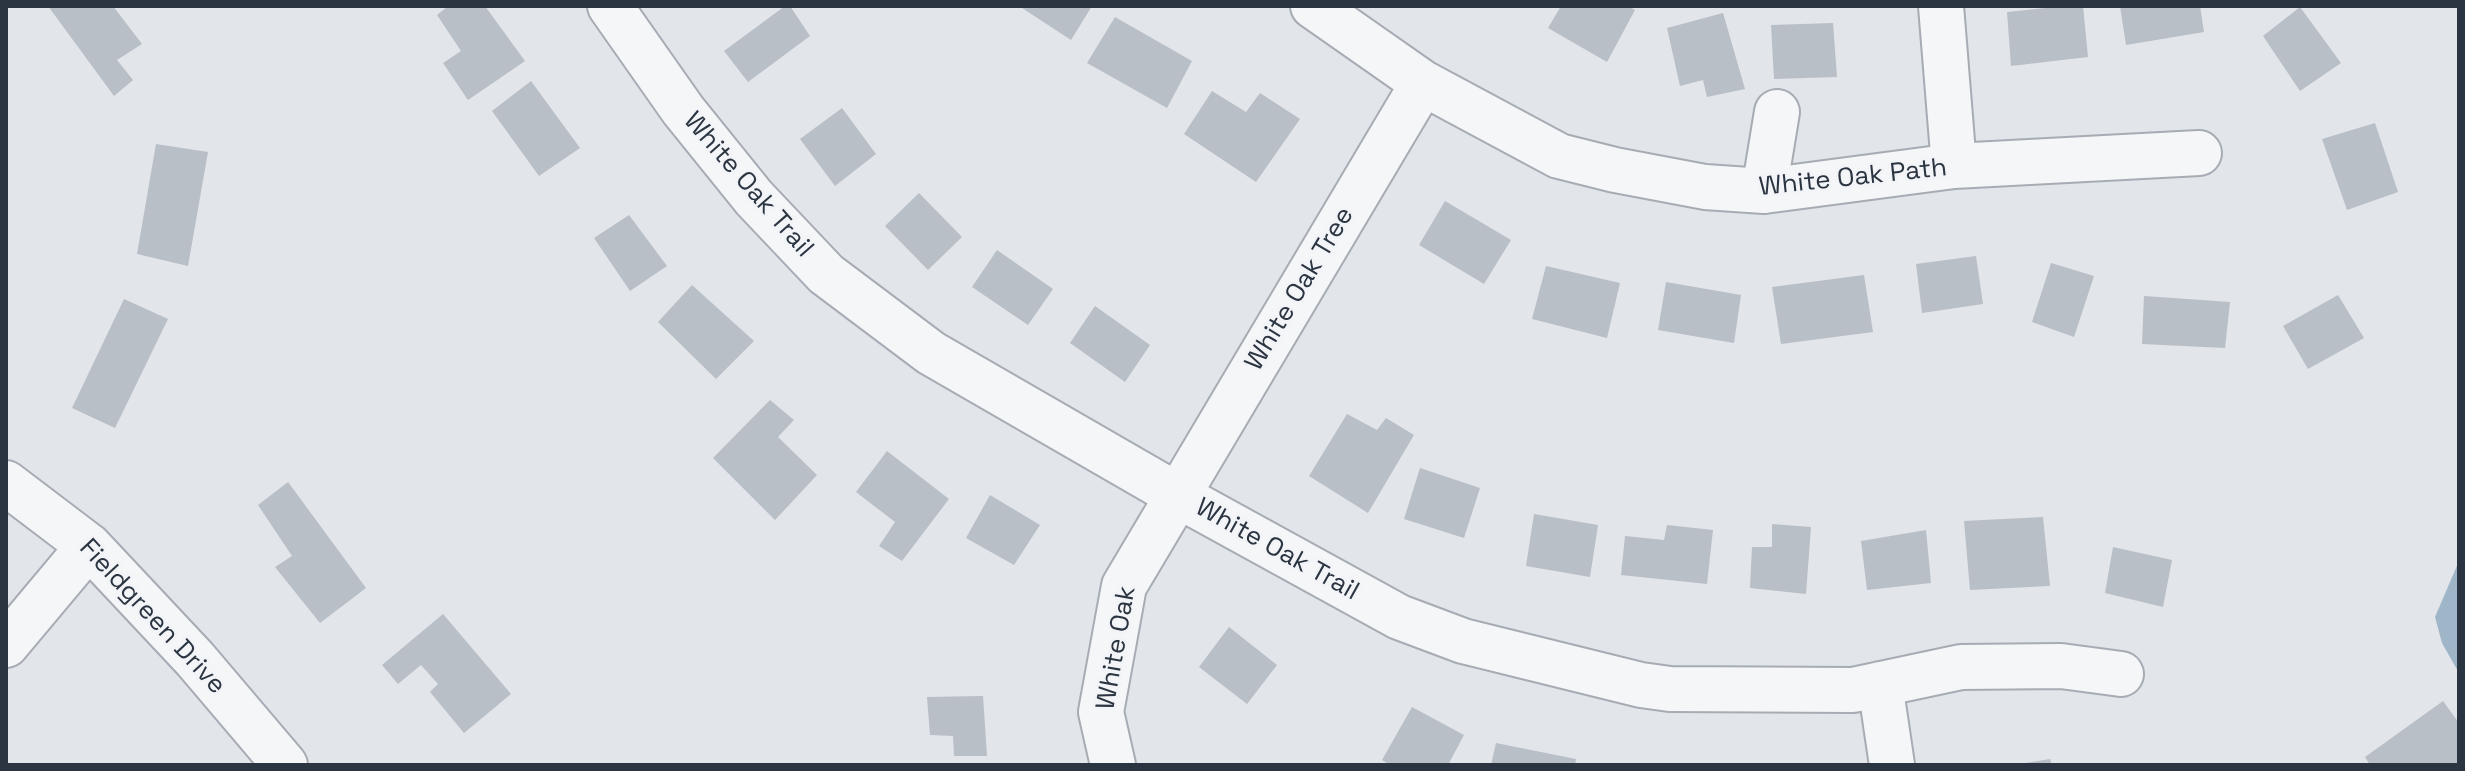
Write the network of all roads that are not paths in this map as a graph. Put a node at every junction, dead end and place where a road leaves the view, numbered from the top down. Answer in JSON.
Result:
{"nodes":[{"id":1,"x":610,"y":6,"type":"edge"},
{"id":2,"x":1313,"y":6,"type":"edge"},
{"id":3,"x":1941,"y":6,"type":"edge"},
{"id":4,"x":1423,"y":83,"type":"junction"},
{"id":5,"x":1777,"y":112,"type":"dead end"},
{"id":6,"x":2199,"y":153,"type":"dead end"},
{"id":7,"x":1954,"y":166,"type":"junction"},
{"id":8,"x":1764,"y":191,"type":"junction"},
{"id":9,"x":6,"y":483,"type":"edge"},
{"id":10,"x":1177,"y":495,"type":"junction"},
{"id":11,"x":89,"y":546,"type":"junction"},
{"id":12,"x":6,"y":645,"type":"edge"},
{"id":13,"x":2121,"y":674,"type":"dead end"},
{"id":14,"x":1880,"y":684,"type":"junction"},
{"id":15,"x":285,"y":765,"type":"edge"},
{"id":16,"x":1113,"y":765,"type":"edge"},
{"id":17,"x":1892,"y":765,"type":"edge"}],
"edges":[{"from":1,"to":10,"type":"street","name":"White Oak Trail"},
{"from":2,"to":4,"type":"street","name":"White Oak Path"},
{"from":3,"to":7,"type":"street"},
{"from":4,"to":8,"type":"street","name":"White Oak Path"},
{"from":4,"to":10,"type":"street","name":"White Oak Tree"},
{"from":5,"to":8,"type":"street"},
{"from":6,"to":7,"type":"street","name":"White Oak Path"},
{"from":7,"to":8,"type":"street","name":"White Oak Path"},
{"from":9,"to":11,"type":"street","name":"Fieldgreen Drive"},
{"from":10,"to":14,"type":"street","name":"White Oak Trail"},
{"from":10,"to":16,"type":"street","name":"White Oak"},
{"from":11,"to":12,"type":"street"},
{"from":11,"to":15,"type":"street","name":"Fieldgreen Drive"},
{"from":13,"to":14,"type":"street","name":"White Oak Trail"},
{"from":14,"to":17,"type":"street"}]}
